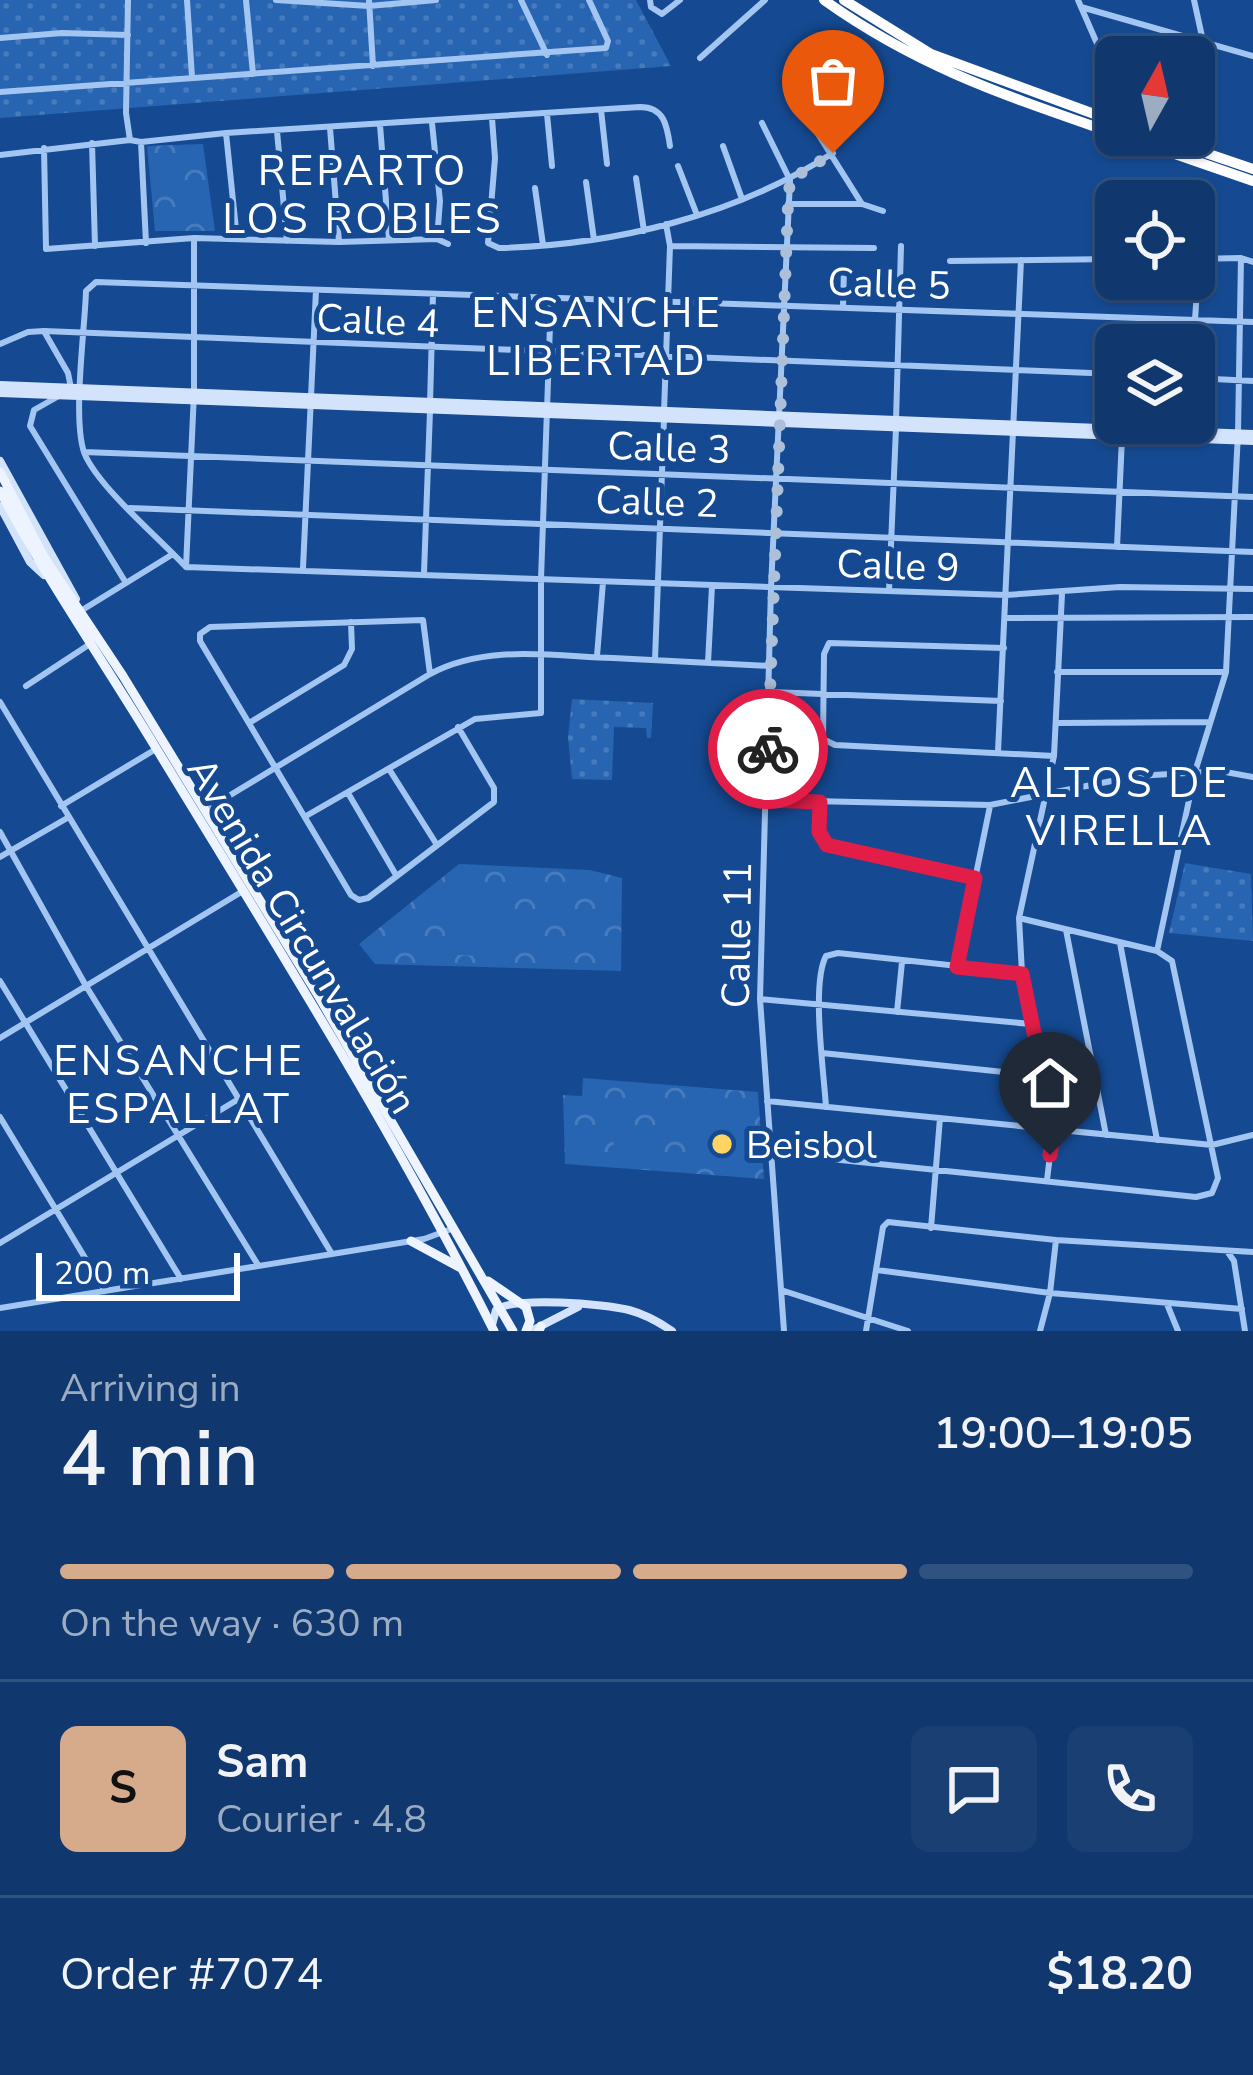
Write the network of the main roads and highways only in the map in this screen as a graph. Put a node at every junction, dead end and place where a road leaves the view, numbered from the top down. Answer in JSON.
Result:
{"nodes":[{"id":1,"x":824,"y":0,"type":"edge"},
{"id":2,"x":844,"y":0,"type":"edge"},
{"id":3,"x":1095,"y":114,"type":"edge"},
{"id":4,"x":1095,"y":126,"type":"edge"},
{"id":5,"x":1181,"y":156,"type":"edge"},
{"id":6,"x":1215,"y":156,"type":"edge"},
{"id":7,"x":1253,"y":169,"type":"edge"},
{"id":8,"x":1253,"y":181,"type":"edge"},
{"id":9,"x":1,"y":388,"type":"edge"},
{"id":10,"x":78,"y":391,"type":"junction"},
{"id":11,"x":1095,"y":430,"type":"edge"},
{"id":12,"x":1215,"y":436,"type":"edge"},
{"id":13,"x":1253,"y":438,"type":"edge"},
{"id":14,"x":0,"y":461,"type":"edge"},
{"id":15,"x":0,"y":472,"type":"edge"},
{"id":16,"x":0,"y":491,"type":"edge"},
{"id":17,"x":1,"y":513,"type":"edge"},
{"id":18,"x":47,"y":578,"type":"junction"},
{"id":19,"x":79,"y":612,"type":"junction"},
{"id":20,"x":160,"y":746,"type":"junction"},
{"id":21,"x":449,"y":1230,"type":"junction"},
{"id":22,"x":411,"y":1241,"type":"road end"},
{"id":23,"x":464,"y":1270,"type":"junction"},
{"id":24,"x":481,"y":1276,"type":"junction"},
{"id":25,"x":522,"y":1303,"type":"junction"},
{"id":26,"x":500,"y":1306,"type":"junction"},
{"id":27,"x":582,"y":1306,"type":"junction"},
{"id":28,"x":493,"y":1328,"type":"edge"},
{"id":29,"x":534,"y":1330,"type":"edge"},
{"id":30,"x":513,"y":1331,"type":"edge"},
{"id":31,"x":672,"y":1331,"type":"edge"}],
"edges":[{"from":1,"to":4,"type":"highway"},
{"from":2,"to":3,"type":"highway"},
{"from":5,"to":8,"type":"highway"},
{"from":6,"to":7,"type":"highway"},
{"from":9,"to":10,"type":"main road"},
{"from":9,"to":10,"type":"main road"},
{"from":10,"to":11,"type":"main road"},
{"from":12,"to":13,"type":"main road"},
{"from":14,"to":19,"type":"main road","name":"Avenida Circunvalación"},
{"from":15,"to":19,"type":"main road","name":"Avenida Circunvalación"},
{"from":16,"to":18,"type":"main road","name":"Avenida Circunvalación"},
{"from":17,"to":18,"type":"main road","name":"Avenida Circunvalación"},
{"from":18,"to":20,"type":"main road","name":"Avenida Circunvalación"},
{"from":19,"to":20,"type":"main road","name":"Avenida Circunvalación"},
{"from":20,"to":21,"type":"main road","name":"Avenida Circunvalación"},
{"from":21,"to":23,"type":"main road","name":"Avenida Circunvalación"},
{"from":21,"to":24,"type":"main road","name":"Avenida Circunvalación"},
{"from":22,"to":23,"type":"main road"},
{"from":23,"to":28,"type":"main road","name":"Avenida Circunvalación"},
{"from":24,"to":25,"type":"main road"},
{"from":24,"to":26,"type":"main road","name":"Avenida Circunvalación"},
{"from":25,"to":26,"type":"main road"},
{"from":25,"to":27,"type":"main road"},
{"from":25,"to":29,"type":"main road"},
{"from":26,"to":28,"type":"main road"},
{"from":26,"to":30,"type":"main road","name":"Avenida Circunvalación"},
{"from":27,"to":29,"type":"main road"},
{"from":27,"to":31,"type":"main road"}]}
